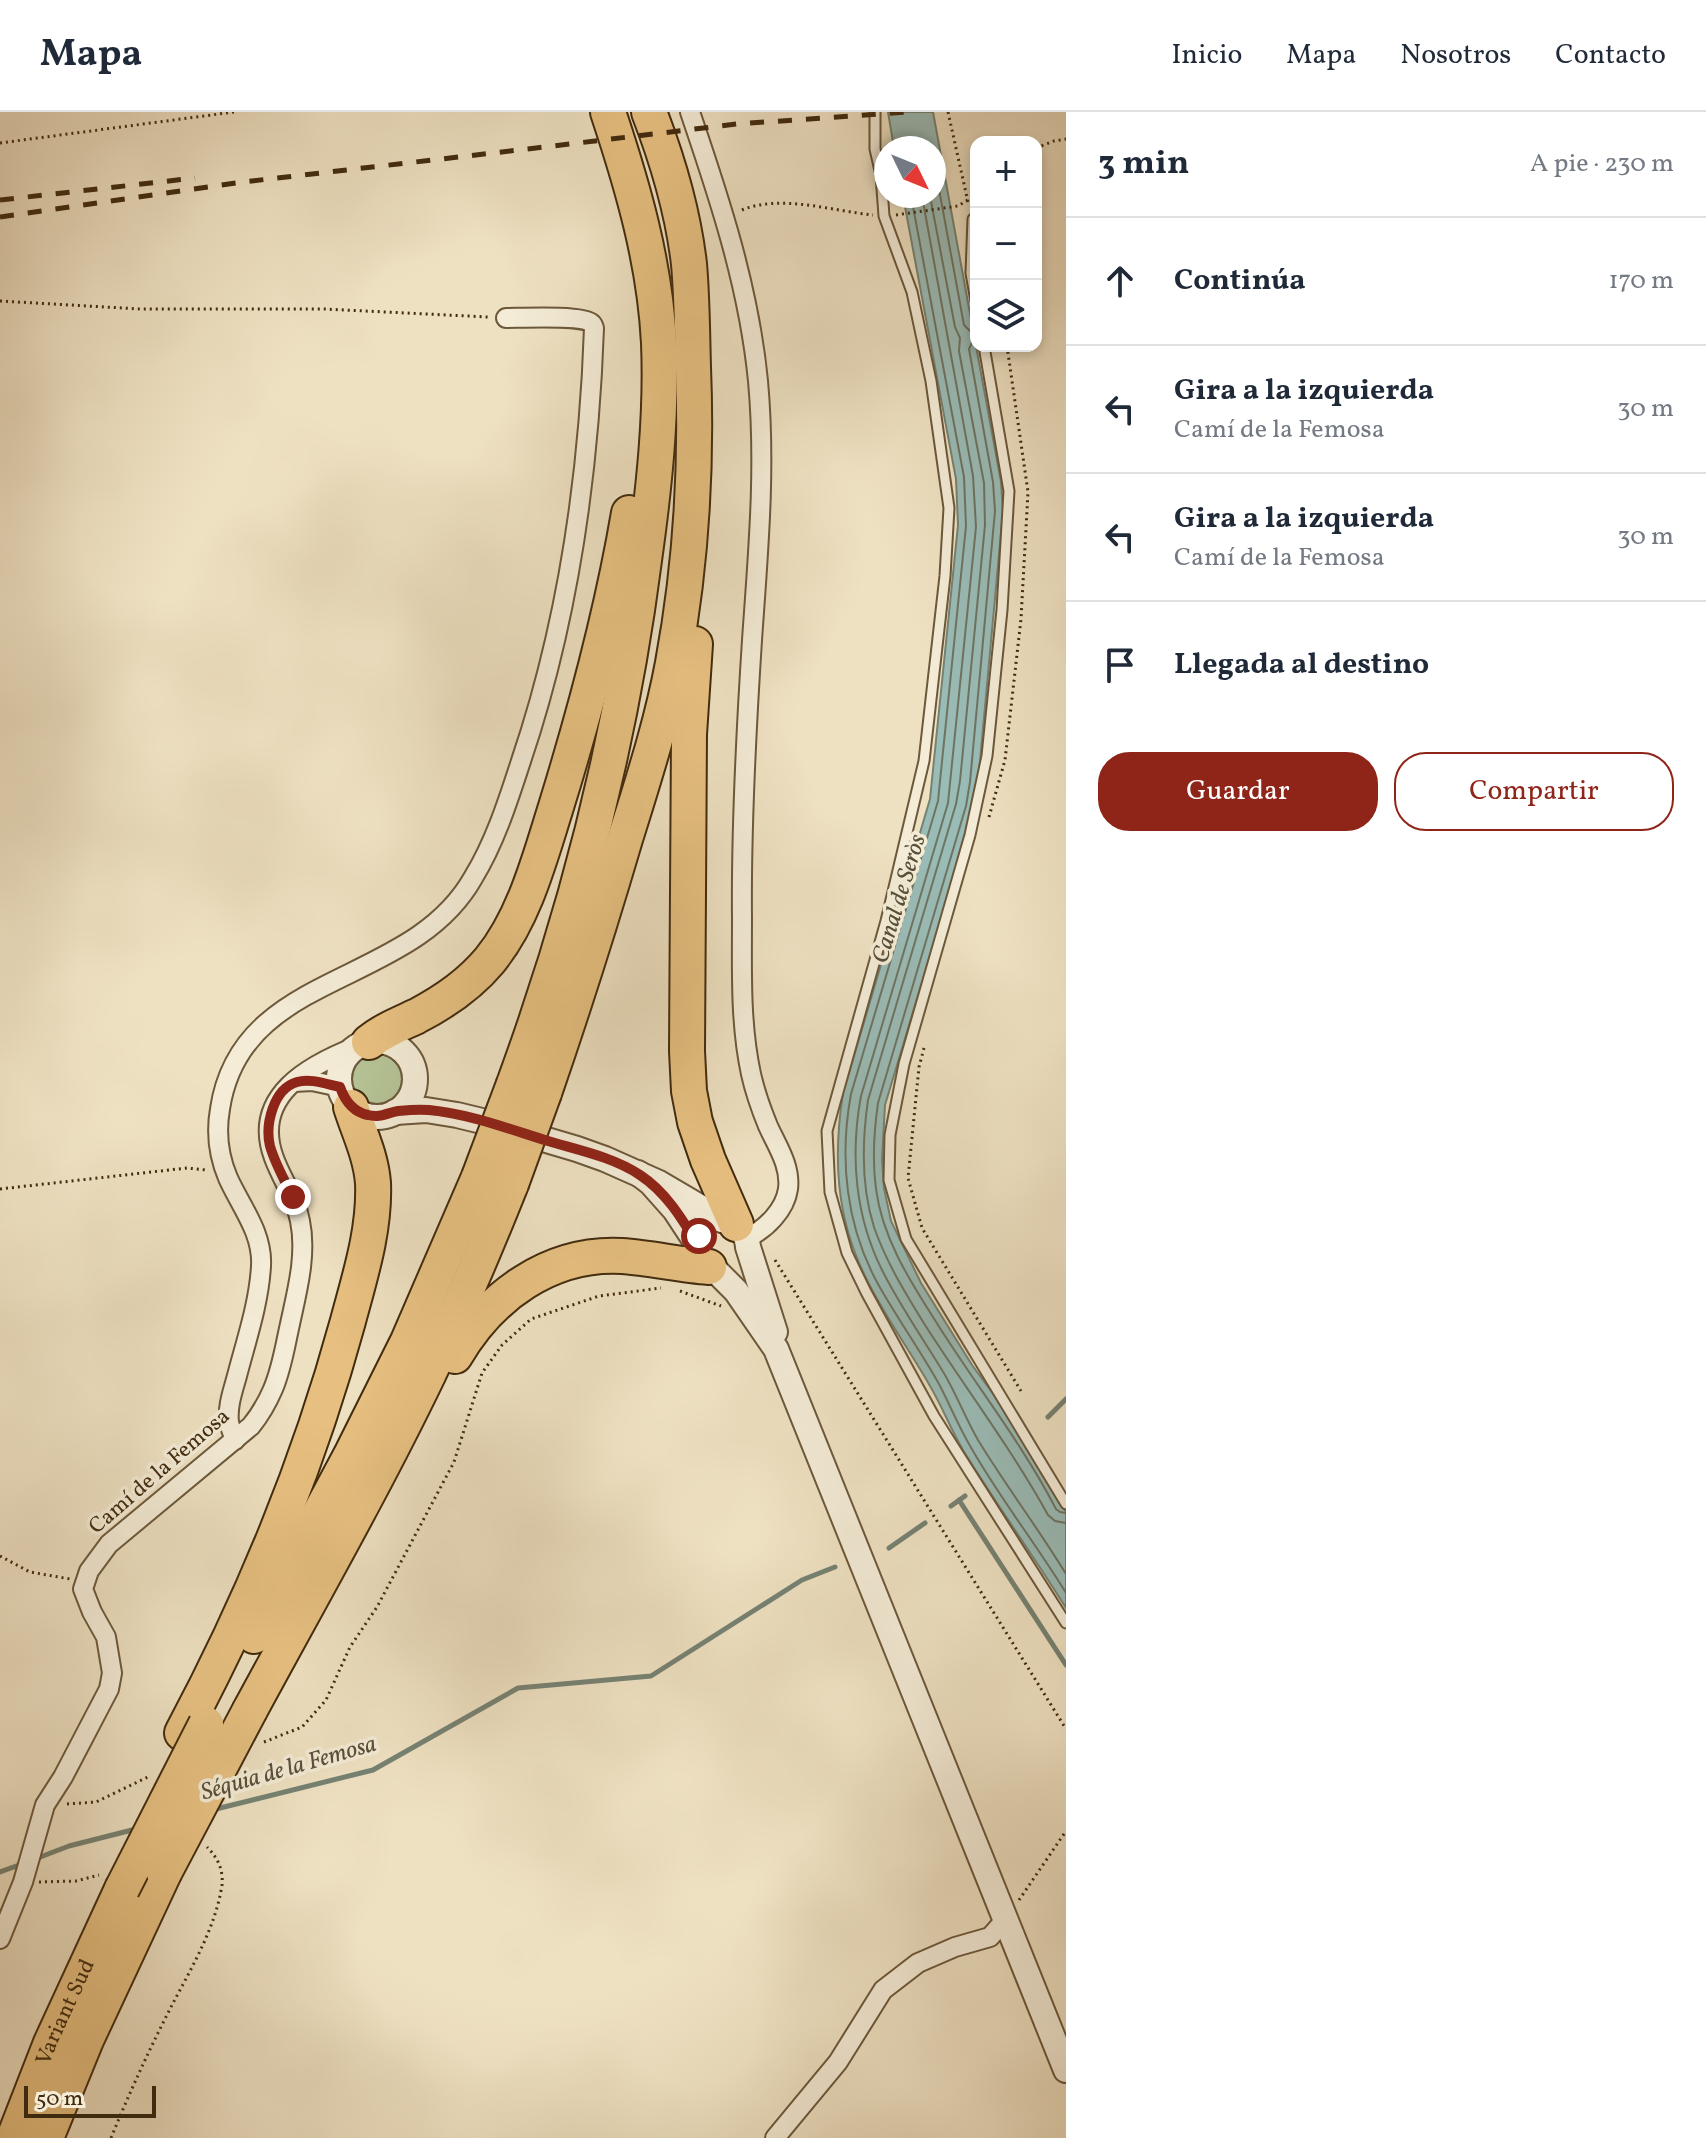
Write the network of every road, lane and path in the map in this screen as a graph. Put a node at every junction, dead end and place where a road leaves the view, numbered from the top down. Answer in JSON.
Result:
{"nodes":[{"id":1,"x":234,"y":112,"type":"edge"},
{"id":2,"x":608,"y":112,"type":"edge"},
{"id":3,"x":649,"y":112,"type":"edge"},
{"id":4,"x":690,"y":112,"type":"edge"},
{"id":5,"x":875,"y":112,"type":"edge"},
{"id":6,"x":948,"y":112,"type":"edge"},
{"id":7,"x":1066,"y":139,"type":"edge"},
{"id":8,"x":0,"y":143,"type":"edge"},
{"id":9,"x":1042,"y":146,"type":"edge"},
{"id":10,"x":968,"y":202,"type":"joint"},
{"id":11,"x":638,"y":210,"type":"junction"},
{"id":12,"x":884,"y":216,"type":"junction"},
{"id":13,"x":727,"y":223,"type":"junction"},
{"id":14,"x":0,"y":301,"type":"edge"},
{"id":15,"x":506,"y":318,"type":"joint"},
{"id":16,"x":985,"y":352,"type":"edge"},
{"id":17,"x":1008,"y":352,"type":"edge"},
{"id":18,"x":694,"y":400,"type":"junction"},
{"id":19,"x":988,"y":821,"type":"dead end"},
{"id":20,"x":928,"y":1036,"type":"dead end"},
{"id":21,"x":363,"y":1044,"type":"junction"},
{"id":22,"x":414,"y":1071,"type":"junction"},
{"id":23,"x":294,"y":1082,"type":"junction"},
{"id":24,"x":529,"y":1088,"type":"junction"},
{"id":25,"x":345,"y":1097,"type":"junction"},
{"id":26,"x":395,"y":1112,"type":"junction"},
{"id":27,"x":486,"y":1122,"type":"junction"},
{"id":28,"x":638,"y":1173,"type":"junction"},
{"id":29,"x":228,"y":1179,"type":"junction"},
{"id":30,"x":495,"y":1181,"type":"junction"},
{"id":31,"x":0,"y":1189,"type":"edge"},
{"id":32,"x":742,"y":1233,"type":"junction"},
{"id":33,"x":707,"y":1261,"type":"junction"},
{"id":34,"x":749,"y":1308,"type":"junction"},
{"id":35,"x":776,"y":1349,"type":"junction"},
{"id":36,"x":1021,"y":1391,"type":"dead end"},
{"id":37,"x":235,"y":1440,"type":"junction"},
{"id":38,"x":1066,"y":1504,"type":"edge"},
{"id":39,"x":0,"y":1556,"type":"edge"},
{"id":40,"x":330,"y":1562,"type":"junction"},
{"id":41,"x":86,"y":1582,"type":"junction"},
{"id":42,"x":1066,"y":1623,"type":"edge"},
{"id":43,"x":194,"y":1728,"type":"junction"},
{"id":44,"x":1066,"y":1729,"type":"edge"},
{"id":45,"x":258,"y":1744,"type":"dead end"},
{"id":46,"x":154,"y":1774,"type":"dead end"},
{"id":47,"x":45,"y":1805,"type":"junction"},
{"id":48,"x":1066,"y":1831,"type":"edge"},
{"id":49,"x":206,"y":1846,"type":"dead end"},
{"id":50,"x":1005,"y":1920,"type":"junction"},
{"id":51,"x":0,"y":1939,"type":"edge"},
{"id":52,"x":1066,"y":2070,"type":"edge"},
{"id":53,"x":14,"y":2138,"type":"edge"},
{"id":54,"x":46,"y":2138,"type":"edge"},
{"id":55,"x":111,"y":2138,"type":"edge"},
{"id":56,"x":775,"y":2138,"type":"edge"}],
"edges":[{"from":1,"to":8,"type":"path"},
{"from":2,"to":11,"type":"highway"},
{"from":3,"to":18,"type":"highway"},
{"from":4,"to":13,"type":"street"},
{"from":5,"to":12,"type":"lane"},
{"from":6,"to":10,"type":"path"},
{"from":7,"to":9,"type":"path"},
{"from":10,"to":12,"type":"path"},
{"from":11,"to":21,"type":"highway"},
{"from":11,"to":24,"type":"highway"},
{"from":12,"to":13,"type":"path"},
{"from":12,"to":42,"type":"lane"},
{"from":13,"to":32,"type":"street"},
{"from":14,"to":15,"type":"path"},
{"from":15,"to":29,"type":"street"},
{"from":16,"to":38,"type":"lane"},
{"from":17,"to":19,"type":"path"},
{"from":18,"to":24,"type":"highway"},
{"from":18,"to":32,"type":"highway"},
{"from":20,"to":36,"type":"path"},
{"from":21,"to":22,"type":"street"},
{"from":21,"to":23,"type":"street","name":"Camí de la Femosa"},
{"from":21,"to":25,"type":"street"},
{"from":22,"to":26,"type":"street"},
{"from":22,"to":27,"type":"street"},
{"from":23,"to":25,"type":"street"},
{"from":23,"to":37,"type":"street","name":"Camí de la Femosa"},
{"from":24,"to":30,"type":"highway","bridge":true},
{"from":25,"to":26,"type":"street"},
{"from":25,"to":43,"type":"highway"},
{"from":26,"to":27,"type":"street"},
{"from":27,"to":28,"type":"street"},
{"from":28,"to":32,"type":"street"},
{"from":28,"to":33,"type":"street"},
{"from":29,"to":31,"type":"path"},
{"from":29,"to":37,"type":"street"},
{"from":30,"to":40,"type":"highway"},
{"from":30,"to":43,"type":"highway"},
{"from":32,"to":33,"type":"street"},
{"from":32,"to":33,"type":"street"},
{"from":32,"to":35,"type":"street"},
{"from":32,"to":44,"type":"path"},
{"from":33,"to":34,"type":"street"},
{"from":33,"to":40,"type":"highway"},
{"from":34,"to":35,"type":"street"},
{"from":34,"to":45,"type":"path"},
{"from":35,"to":50,"type":"street"},
{"from":37,"to":41,"type":"street","name":"Camí de la Femosa"},
{"from":39,"to":41,"type":"path"},
{"from":40,"to":54,"type":"highway","bridge":true},
{"from":41,"to":47,"type":"street"},
{"from":43,"to":53,"type":"highway","name":"Variant Sud","bridge":true},
{"from":46,"to":47,"type":"path"},
{"from":47,"to":51,"type":"street"},
{"from":48,"to":50,"type":"path"},
{"from":49,"to":55,"type":"path"},
{"from":50,"to":52,"type":"street"},
{"from":50,"to":56,"type":"street"}]}
